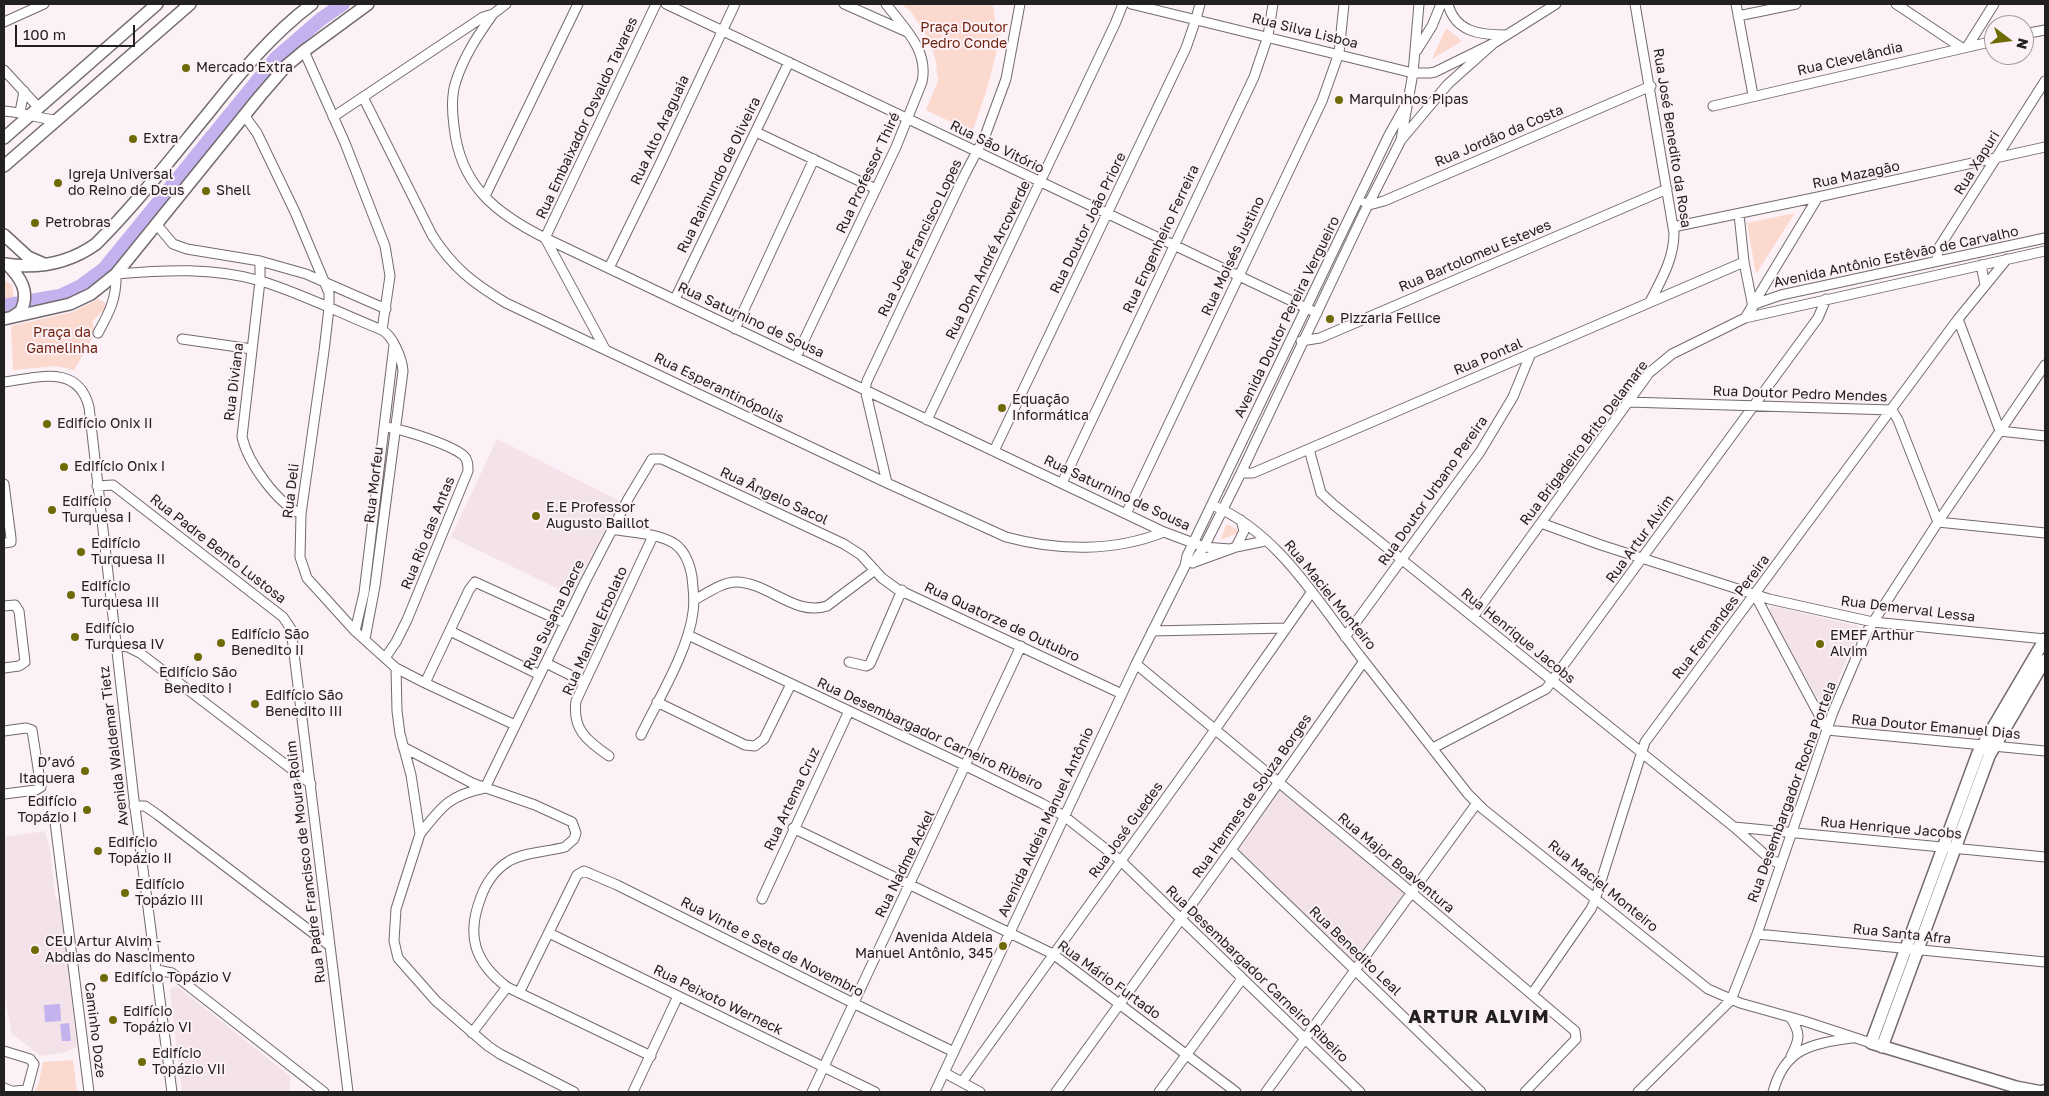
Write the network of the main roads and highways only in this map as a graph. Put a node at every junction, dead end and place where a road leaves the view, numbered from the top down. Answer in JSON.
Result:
{"nodes":[{"id":1,"x":157,"y":4,"type":"edge"},
{"id":2,"x":190,"y":4,"type":"edge"},
{"id":3,"x":312,"y":4,"type":"edge"},
{"id":4,"x":368,"y":4,"type":"edge"},
{"id":5,"x":4,"y":138,"type":"edge"},
{"id":6,"x":4,"y":166,"type":"edge"},
{"id":7,"x":4,"y":235,"type":"edge"},
{"id":8,"x":6,"y":264,"type":"edge"},
{"id":9,"x":45,"y":265,"type":"junction"},
{"id":10,"x":6,"y":318,"type":"edge"},
{"id":11,"x":2045,"y":639,"type":"edge"},
{"id":12,"x":2040,"y":666,"type":"edge"},
{"id":13,"x":1949,"y":847,"type":"junction"},
{"id":14,"x":1876,"y":1045,"type":"junction"},
{"id":15,"x":2040,"y":1092,"type":"edge"}],
"edges":[{"from":1,"to":5,"type":"main road"},
{"from":2,"to":6,"type":"main road"},
{"from":3,"to":9,"type":"main road"},
{"from":4,"to":10,"type":"main road"},
{"from":7,"to":9,"type":"main road"},
{"from":8,"to":9,"type":"main road"},
{"from":8,"to":10,"type":"main road"},
{"from":11,"to":12,"type":"main road"},
{"from":12,"to":13,"type":"main road"},
{"from":12,"to":13,"type":"main road"},
{"from":13,"to":14,"type":"main road"},
{"from":13,"to":14,"type":"main road"},
{"from":14,"to":15,"type":"main road","name":"Rua Maciel Monteiro"}]}
